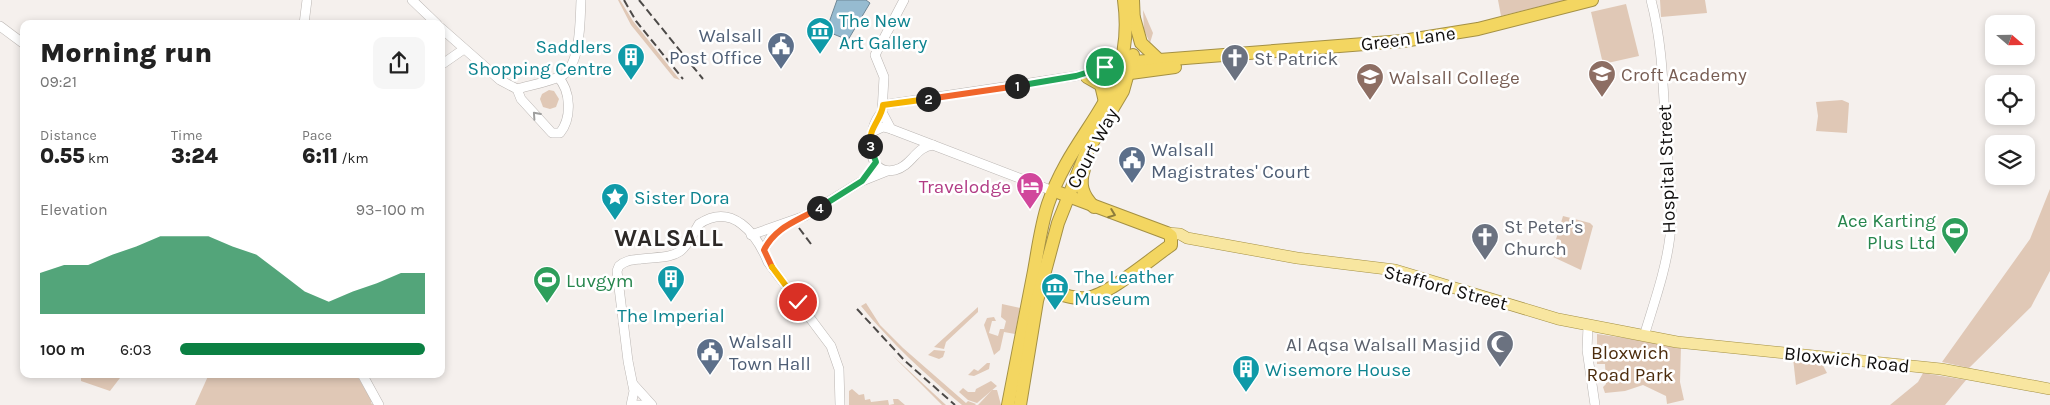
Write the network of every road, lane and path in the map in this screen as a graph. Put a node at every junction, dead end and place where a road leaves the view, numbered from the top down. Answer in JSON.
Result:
{"nodes":[{"id":1,"x":307,"y":0,"type":"edge"},
{"id":2,"x":412,"y":0,"type":"edge"},
{"id":3,"x":581,"y":0,"type":"edge"},
{"id":4,"x":904,"y":0,"type":"edge"},
{"id":5,"x":1124,"y":0,"type":"edge"},
{"id":6,"x":1133,"y":0,"type":"edge"},
{"id":7,"x":1592,"y":0,"type":"edge"},
{"id":8,"x":1651,"y":0,"type":"edge"},
{"id":9,"x":1134,"y":18,"type":"junction"},
{"id":10,"x":304,"y":20,"type":"edge"},
{"id":11,"x":433,"y":20,"type":"edge"},
{"id":12,"x":0,"y":26,"type":"edge"},
{"id":13,"x":445,"y":32,"type":"edge"},
{"id":14,"x":20,"y":41,"type":"edge"},
{"id":15,"x":464,"y":49,"type":"junction"},
{"id":16,"x":445,"y":62,"type":"edge"},
{"id":17,"x":1155,"y":65,"type":"junction"},
{"id":18,"x":1125,"y":68,"type":"junction"},
{"id":19,"x":1082,"y":76,"type":"junction"},
{"id":20,"x":558,"y":77,"type":"junction"},
{"id":21,"x":517,"y":89,"type":"junction"},
{"id":22,"x":882,"y":109,"type":"junction"},
{"id":23,"x":1109,"y":109,"type":"junction"},
{"id":24,"x":891,"y":128,"type":"junction"},
{"id":25,"x":872,"y":132,"type":"junction"},
{"id":26,"x":905,"y":134,"type":"junction"},
{"id":27,"x":1092,"y":142,"type":"junction"},
{"id":28,"x":935,"y":145,"type":"junction"},
{"id":29,"x":913,"y":157,"type":"junction"},
{"id":30,"x":876,"y":162,"type":"junction"},
{"id":31,"x":887,"y":171,"type":"junction"},
{"id":32,"x":862,"y":181,"type":"junction"},
{"id":33,"x":1060,"y":193,"type":"junction"},
{"id":34,"x":1094,"y":207,"type":"junction"},
{"id":35,"x":785,"y":224,"type":"junction"},
{"id":36,"x":751,"y":235,"type":"junction"},
{"id":37,"x":1170,"y":238,"type":"junction"},
{"id":38,"x":764,"y":250,"type":"junction"},
{"id":39,"x":1033,"y":274,"type":"junction"},
{"id":40,"x":1040,"y":288,"type":"junction"},
{"id":41,"x":1588,"y":326,"type":"junction"},
{"id":42,"x":1644,"y":336,"type":"junction"},
{"id":43,"x":364,"y":378,"type":"edge"},
{"id":44,"x":633,"y":384,"type":"junction"},
{"id":45,"x":2050,"y":389,"type":"edge"},
{"id":46,"x":839,"y":404,"type":"edge"},
{"id":47,"x":379,"y":405,"type":"edge"},
{"id":48,"x":631,"y":405,"type":"edge"},
{"id":49,"x":637,"y":405,"type":"edge"},
{"id":50,"x":646,"y":405,"type":"edge"},
{"id":51,"x":652,"y":405,"type":"edge"},
{"id":52,"x":1008,"y":405,"type":"edge"},
{"id":53,"x":1020,"y":405,"type":"edge"},
{"id":54,"x":1595,"y":405,"type":"edge"}],
"edges":[{"from":1,"to":10,"type":"street"},
{"from":2,"to":11,"type":"street"},
{"from":3,"to":20,"type":"street"},
{"from":4,"to":22,"type":"street"},
{"from":5,"to":18,"type":"highway"},
{"from":6,"to":9,"type":"highway"},
{"from":7,"to":17,"type":"highway","name":"Green Lane"},
{"from":8,"to":42,"type":"street","name":"Hospital Street"},
{"from":9,"to":17,"type":"highway"},
{"from":9,"to":18,"type":"highway"},
{"from":12,"to":14,"type":"street"},
{"from":13,"to":15,"type":"street"},
{"from":15,"to":16,"type":"street"},
{"from":15,"to":21,"type":"street"},
{"from":17,"to":18,"type":"highway","name":"Green Lane"},
{"from":17,"to":23,"type":"highway"},
{"from":18,"to":19,"type":"street","name":"Green Lane"},
{"from":18,"to":23,"type":"highway","name":"Court Way"},
{"from":19,"to":22,"type":"street","name":"Green Lane"},
{"from":19,"to":23,"type":"highway"},
{"from":20,"to":21,"type":"street"},
{"from":20,"to":21,"type":"street","one_way":true},
{"from":22,"to":24,"type":"street"},
{"from":22,"to":25,"type":"street"},
{"from":23,"to":27,"type":"highway","name":"Court Way"},
{"from":23,"to":33,"type":"highway"},
{"from":24,"to":25,"type":"street"},
{"from":24,"to":26,"type":"street"},
{"from":25,"to":30,"type":"street"},
{"from":26,"to":28,"type":"street"},
{"from":26,"to":29,"type":"street"},
{"from":27,"to":33,"type":"highway","name":"Court Way"},
{"from":27,"to":34,"type":"highway"},
{"from":28,"to":29,"type":"street"},
{"from":28,"to":33,"type":"street"},
{"from":29,"to":31,"type":"street"},
{"from":30,"to":31,"type":"street"},
{"from":30,"to":32,"type":"street"},
{"from":31,"to":32,"type":"street"},
{"from":32,"to":35,"type":"street"},
{"from":33,"to":34,"type":"highway"},
{"from":33,"to":39,"type":"highway"},
{"from":33,"to":40,"type":"highway"},
{"from":34,"to":37,"type":"highway","one_way":true},
{"from":35,"to":36,"type":"street"},
{"from":35,"to":38,"type":"street"},
{"from":36,"to":38,"type":"street"},
{"from":36,"to":44,"type":"street"},
{"from":37,"to":40,"type":"highway"},
{"from":37,"to":41,"type":"main road","name":"Stafford Street"},
{"from":38,"to":46,"type":"street"},
{"from":39,"to":40,"type":"highway"},
{"from":39,"to":52,"type":"highway"},
{"from":40,"to":53,"type":"highway"},
{"from":41,"to":42,"type":"main road","name":"Stafford Street"},
{"from":41,"to":54,"type":"street"},
{"from":42,"to":45,"type":"main road","name":"Bloxwich Road"},
{"from":43,"to":47,"type":"street"},
{"from":44,"to":48,"type":"street"},
{"from":44,"to":51,"type":"street"},
{"from":49,"to":50,"type":"street"}]}
